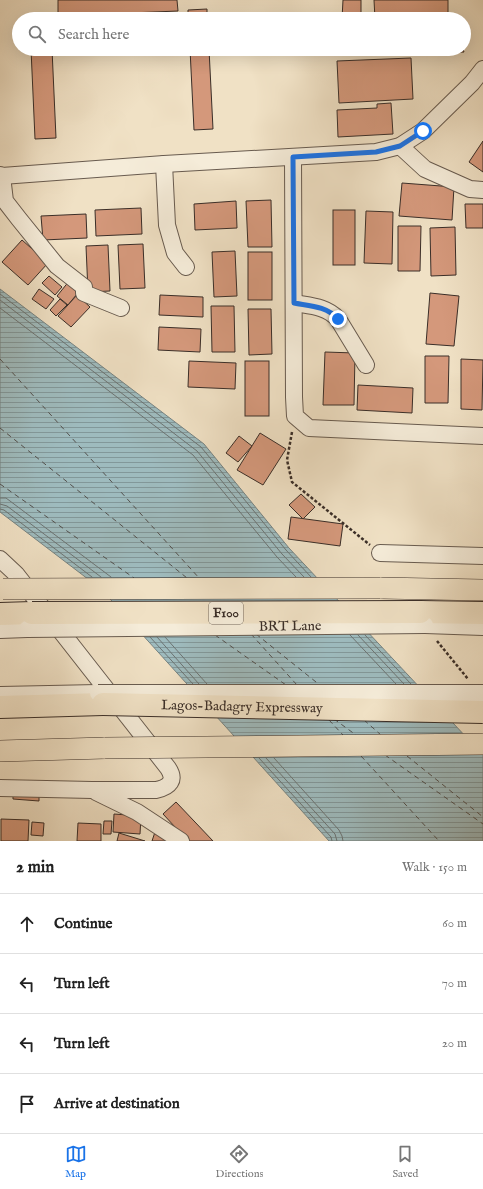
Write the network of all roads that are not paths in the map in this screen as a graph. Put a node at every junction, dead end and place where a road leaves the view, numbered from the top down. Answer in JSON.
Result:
{"nodes":[{"id":1,"x":483,"y":69,"type":"edge"},
{"id":2,"x":400,"y":146,"type":"junction"},
{"id":3,"x":293,"y":157,"type":"junction"},
{"id":4,"x":164,"y":164,"type":"junction"},
{"id":5,"x":1,"y":176,"type":"edge"},
{"id":6,"x":483,"y":190,"type":"edge"},
{"id":7,"x":186,"y":267,"type":"dead end"},
{"id":8,"x":294,"y":303,"type":"junction"},
{"id":9,"x":121,"y":308,"type":"dead end"},
{"id":10,"x":366,"y":365,"type":"dead end"},
{"id":11,"x":483,"y":436,"type":"edge"},
{"id":12,"x":380,"y":553,"type":"road end"},
{"id":13,"x":483,"y":556,"type":"edge"},
{"id":14,"x":0,"y":559,"type":"edge"},
{"id":15,"x":1,"y":589,"type":"edge"},
{"id":16,"x":483,"y":590,"type":"edge"},
{"id":17,"x":483,"y":613,"type":"edge"},
{"id":18,"x":0,"y":614,"type":"edge"},
{"id":19,"x":423,"y":619,"type":"junction"},
{"id":20,"x":30,"y":621,"type":"junction"},
{"id":21,"x":483,"y":627,"type":"edge"},
{"id":22,"x":0,"y":630,"type":"edge"},
{"id":23,"x":483,"y":693,"type":"edge"},
{"id":24,"x":0,"y":695,"type":"edge"},
{"id":25,"x":101,"y":698,"type":"junction"},
{"id":26,"x":0,"y":707,"type":"edge"},
{"id":27,"x":483,"y":712,"type":"edge"},
{"id":28,"x":483,"y":744,"type":"edge"},
{"id":29,"x":0,"y":751,"type":"edge"},
{"id":30,"x":0,"y":788,"type":"edge"},
{"id":31,"x":92,"y":790,"type":"junction"},
{"id":32,"x":181,"y":841,"type":"edge"}],
"edges":[{"from":1,"to":2,"type":"street"},
{"from":2,"to":3,"type":"street"},
{"from":2,"to":6,"type":"street"},
{"from":3,"to":4,"type":"street"},
{"from":3,"to":8,"type":"street"},
{"from":4,"to":5,"type":"street"},
{"from":4,"to":7,"type":"street"},
{"from":5,"to":9,"type":"street"},
{"from":8,"to":10,"type":"street"},
{"from":8,"to":11,"type":"street"},
{"from":12,"to":13,"type":"street"},
{"from":14,"to":31,"type":"street"},
{"from":15,"to":16,"type":"main road","bridge":true},
{"from":17,"to":19,"type":"highway","number":"F100"},
{"from":18,"to":20,"type":"highway","number":"F100"},
{"from":19,"to":20,"type":"highway","number":"F100","bridge":true},
{"from":19,"to":21,"type":"street"},
{"from":20,"to":22,"type":"street"},
{"from":23,"to":25,"type":"street","bridge":true},
{"from":24,"to":25,"type":"street"},
{"from":25,"to":26,"type":"highway","name":"Lagos-Badagry Expressway"},
{"from":25,"to":27,"type":"highway","name":"Lagos-Badagry Expressway","bridge":true},
{"from":28,"to":29,"type":"main road","bridge":true},
{"from":30,"to":31,"type":"street"},
{"from":31,"to":32,"type":"street"}]}
